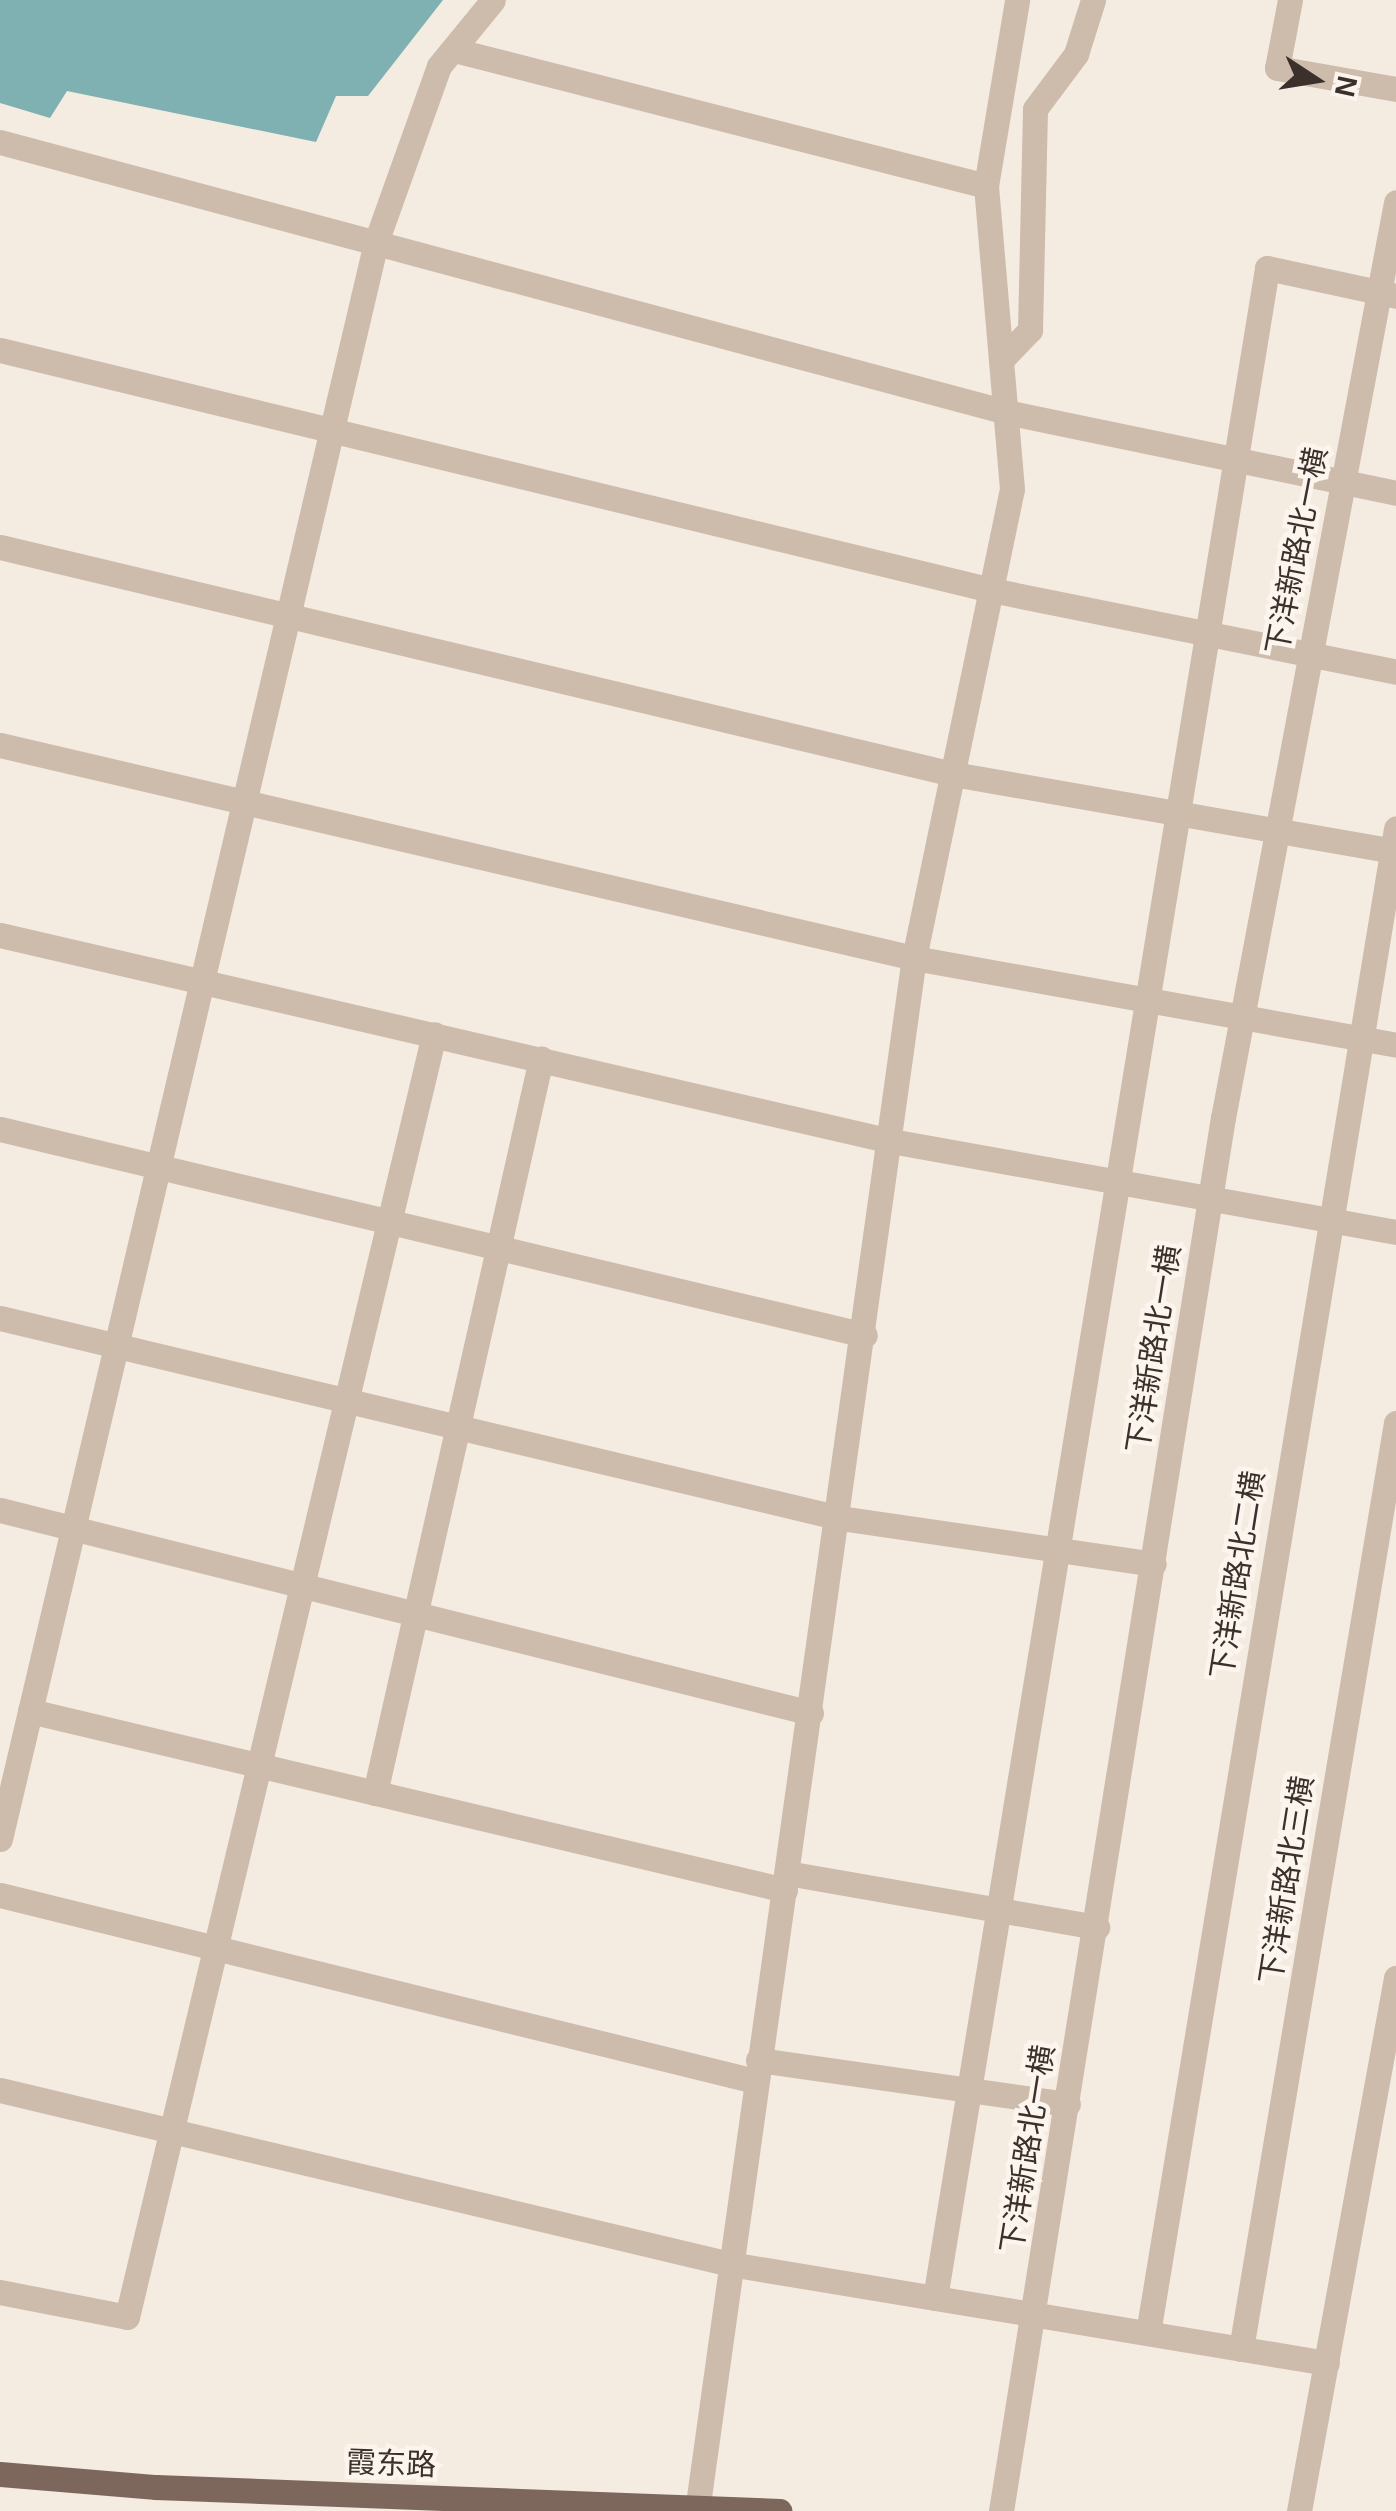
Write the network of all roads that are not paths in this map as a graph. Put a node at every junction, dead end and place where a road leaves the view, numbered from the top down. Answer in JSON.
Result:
{"nodes":[{"id":1,"x":494,"y":0,"type":"edge"},
{"id":2,"x":1017,"y":0,"type":"edge"},
{"id":3,"x":1093,"y":0,"type":"edge"},
{"id":4,"x":1290,"y":0,"type":"edge"},
{"id":5,"x":454,"y":50,"type":"junction"},
{"id":6,"x":1396,"y":89,"type":"edge"},
{"id":7,"x":0,"y":142,"type":"edge"},
{"id":8,"x":986,"y":186,"type":"junction"},
{"id":9,"x":1396,"y":202,"type":"edge"},
{"id":10,"x":376,"y":242,"type":"junction"},
{"id":11,"x":1387,"y":294,"type":"edge"},
{"id":12,"x":0,"y":350,"type":"edge"},
{"id":13,"x":1001,"y":360,"type":"junction"},
{"id":14,"x":1006,"y":412,"type":"junction"},
{"id":15,"x":331,"y":433,"type":"junction"},
{"id":16,"x":1236,"y":460,"type":"junction"},
{"id":17,"x":1343,"y":482,"type":"junction"},
{"id":18,"x":1396,"y":493,"type":"edge"},
{"id":19,"x":0,"y":547,"type":"edge"},
{"id":20,"x":991,"y":590,"type":"junction"},
{"id":21,"x":291,"y":619,"type":"junction"},
{"id":22,"x":1208,"y":634,"type":"junction"},
{"id":23,"x":1310,"y":654,"type":"junction"},
{"id":24,"x":1396,"y":672,"type":"edge"},
{"id":25,"x":0,"y":745,"type":"edge"},
{"id":26,"x":952,"y":774,"type":"junction"},
{"id":27,"x":246,"y":807,"type":"junction"},
{"id":28,"x":1179,"y":812,"type":"junction"},
{"id":29,"x":1278,"y":828,"type":"junction"},
{"id":30,"x":1395,"y":843,"type":"edge"},
{"id":31,"x":0,"y":936,"type":"edge"},
{"id":32,"x":914,"y":958,"type":"junction"},
{"id":33,"x":205,"y":981,"type":"junction"},
{"id":34,"x":1148,"y":1001,"type":"junction"},
{"id":35,"x":1242,"y":1018,"type":"junction"},
{"id":36,"x":434,"y":1034,"type":"junction"},
{"id":37,"x":1359,"y":1038,"type":"junction"},
{"id":38,"x":1396,"y":1045,"type":"edge"},
{"id":39,"x":541,"y":1060,"type":"junction"},
{"id":40,"x":0,"y":1129,"type":"edge"},
{"id":41,"x":890,"y":1140,"type":"junction"},
{"id":42,"x":160,"y":1167,"type":"junction"},
{"id":43,"x":1119,"y":1182,"type":"junction"},
{"id":44,"x":1210,"y":1199,"type":"junction"},
{"id":45,"x":1328,"y":1220,"type":"junction"},
{"id":46,"x":1396,"y":1232,"type":"edge"},
{"id":47,"x":0,"y":1318,"type":"edge"},
{"id":48,"x":865,"y":1335,"type":"junction"},
{"id":49,"x":117,"y":1347,"type":"junction"},
{"id":50,"x":1396,"y":1423,"type":"edge"},
{"id":51,"x":0,"y":1510,"type":"edge"},
{"id":52,"x":840,"y":1518,"type":"junction"},
{"id":53,"x":75,"y":1527,"type":"junction"},
{"id":54,"x":1059,"y":1552,"type":"junction"},
{"id":55,"x":1154,"y":1564,"type":"junction"},
{"id":56,"x":30,"y":1711,"type":"junction"},
{"id":57,"x":812,"y":1713,"type":"junction"},
{"id":58,"x":375,"y":1793,"type":"junction"},
{"id":59,"x":0,"y":1839,"type":"edge"},
{"id":60,"x":786,"y":1882,"type":"junction"},
{"id":61,"x":0,"y":1895,"type":"edge"},
{"id":62,"x":1000,"y":1910,"type":"junction"},
{"id":63,"x":1097,"y":1927,"type":"junction"},
{"id":64,"x":1396,"y":1978,"type":"edge"},
{"id":65,"x":757,"y":2071,"type":"junction"},
{"id":66,"x":0,"y":2090,"type":"edge"},
{"id":67,"x":969,"y":2090,"type":"junction"},
{"id":68,"x":1068,"y":2104,"type":"junction"},
{"id":69,"x":730,"y":2264,"type":"junction"},
{"id":70,"x":0,"y":2292,"type":"edge"},
{"id":71,"x":935,"y":2298,"type":"junction"},
{"id":72,"x":1034,"y":2314,"type":"junction"},
{"id":73,"x":1148,"y":2333,"type":"junction"},
{"id":74,"x":1241,"y":2349,"type":"junction"},
{"id":75,"x":1326,"y":2363,"type":"junction"},
{"id":76,"x":0,"y":2474,"type":"edge"},
{"id":77,"x":698,"y":2509,"type":"edge"},
{"id":78,"x":780,"y":2511,"type":"edge"},
{"id":79,"x":1001,"y":2511,"type":"edge"},
{"id":80,"x":1300,"y":2511,"type":"edge"}],
"edges":[{"from":1,"to":5,"type":"street"},
{"from":2,"to":8,"type":"street"},
{"from":3,"to":13,"type":"street"},
{"from":4,"to":6,"type":"street"},
{"from":5,"to":8,"type":"street"},
{"from":5,"to":10,"type":"street"},
{"from":7,"to":10,"type":"street"},
{"from":8,"to":13,"type":"street"},
{"from":9,"to":11,"type":"street","name":"下洋新路北一横"},
{"from":10,"to":14,"type":"street"},
{"from":10,"to":15,"type":"street"},
{"from":11,"to":16,"type":"street"},
{"from":11,"to":17,"type":"street","name":"下洋新路北一横"},
{"from":12,"to":15,"type":"street"},
{"from":13,"to":14,"type":"street"},
{"from":14,"to":16,"type":"street"},
{"from":14,"to":20,"type":"street"},
{"from":15,"to":20,"type":"street"},
{"from":15,"to":21,"type":"street"},
{"from":16,"to":17,"type":"street"},
{"from":16,"to":22,"type":"street"},
{"from":17,"to":18,"type":"street"},
{"from":17,"to":23,"type":"street","name":"下洋新路北一横"},
{"from":19,"to":21,"type":"street"},
{"from":20,"to":22,"type":"street"},
{"from":20,"to":26,"type":"street"},
{"from":21,"to":26,"type":"street"},
{"from":21,"to":27,"type":"street"},
{"from":22,"to":23,"type":"street"},
{"from":22,"to":28,"type":"street"},
{"from":23,"to":24,"type":"street"},
{"from":23,"to":29,"type":"street","name":"下洋新路北一横"},
{"from":25,"to":27,"type":"street"},
{"from":26,"to":28,"type":"street"},
{"from":26,"to":32,"type":"street"},
{"from":27,"to":32,"type":"street"},
{"from":27,"to":33,"type":"street"},
{"from":28,"to":29,"type":"street"},
{"from":28,"to":34,"type":"street"},
{"from":29,"to":30,"type":"street"},
{"from":29,"to":35,"type":"street","name":"下洋新路北一横"},
{"from":30,"to":37,"type":"street","name":"下洋新路北二横"},
{"from":31,"to":33,"type":"street"},
{"from":32,"to":34,"type":"street"},
{"from":32,"to":41,"type":"street"},
{"from":33,"to":36,"type":"street"},
{"from":33,"to":42,"type":"street"},
{"from":34,"to":35,"type":"street"},
{"from":34,"to":43,"type":"street"},
{"from":35,"to":37,"type":"street"},
{"from":35,"to":44,"type":"street","name":"下洋新路北一横"},
{"from":36,"to":39,"type":"street"},
{"from":36,"to":70,"type":"street"},
{"from":37,"to":38,"type":"street"},
{"from":37,"to":45,"type":"street","name":"下洋新路北二横"},
{"from":39,"to":41,"type":"street"},
{"from":39,"to":58,"type":"street"},
{"from":40,"to":42,"type":"street"},
{"from":41,"to":43,"type":"street"},
{"from":41,"to":48,"type":"street"},
{"from":42,"to":48,"type":"street"},
{"from":42,"to":49,"type":"street"},
{"from":43,"to":44,"type":"street"},
{"from":43,"to":54,"type":"street"},
{"from":44,"to":45,"type":"street"},
{"from":44,"to":55,"type":"street","name":"下洋新路北一横"},
{"from":45,"to":46,"type":"street"},
{"from":45,"to":73,"type":"street","name":"下洋新路北二横"},
{"from":47,"to":49,"type":"street"},
{"from":48,"to":52,"type":"street"},
{"from":49,"to":52,"type":"street"},
{"from":49,"to":53,"type":"street"},
{"from":50,"to":74,"type":"street","name":"下洋新路北三横"},
{"from":51,"to":53,"type":"street"},
{"from":52,"to":54,"type":"street"},
{"from":52,"to":57,"type":"street"},
{"from":53,"to":56,"type":"street"},
{"from":53,"to":57,"type":"street"},
{"from":54,"to":55,"type":"street"},
{"from":54,"to":62,"type":"street"},
{"from":55,"to":63,"type":"street","name":"下洋新路北一横"},
{"from":56,"to":58,"type":"street"},
{"from":56,"to":59,"type":"street"},
{"from":57,"to":60,"type":"street"},
{"from":58,"to":60,"type":"street"},
{"from":60,"to":62,"type":"street"},
{"from":60,"to":65,"type":"street"},
{"from":61,"to":65,"type":"street"},
{"from":62,"to":63,"type":"street"},
{"from":62,"to":67,"type":"street"},
{"from":63,"to":68,"type":"street","name":"下洋新路北一横"},
{"from":64,"to":75,"type":"street"},
{"from":65,"to":67,"type":"street"},
{"from":65,"to":69,"type":"street"},
{"from":66,"to":69,"type":"street"},
{"from":67,"to":68,"type":"street"},
{"from":67,"to":71,"type":"street"},
{"from":68,"to":72,"type":"street","name":"下洋新路北一横"},
{"from":69,"to":71,"type":"street"},
{"from":69,"to":77,"type":"street"},
{"from":71,"to":72,"type":"street"},
{"from":72,"to":73,"type":"street"},
{"from":72,"to":79,"type":"street","name":"下洋新路北一横"},
{"from":73,"to":74,"type":"street"},
{"from":74,"to":75,"type":"street"},
{"from":75,"to":80,"type":"street"},
{"from":76,"to":77,"type":"main road","name":"霞东路"},
{"from":77,"to":78,"type":"main road","name":"霞东路"}]}
